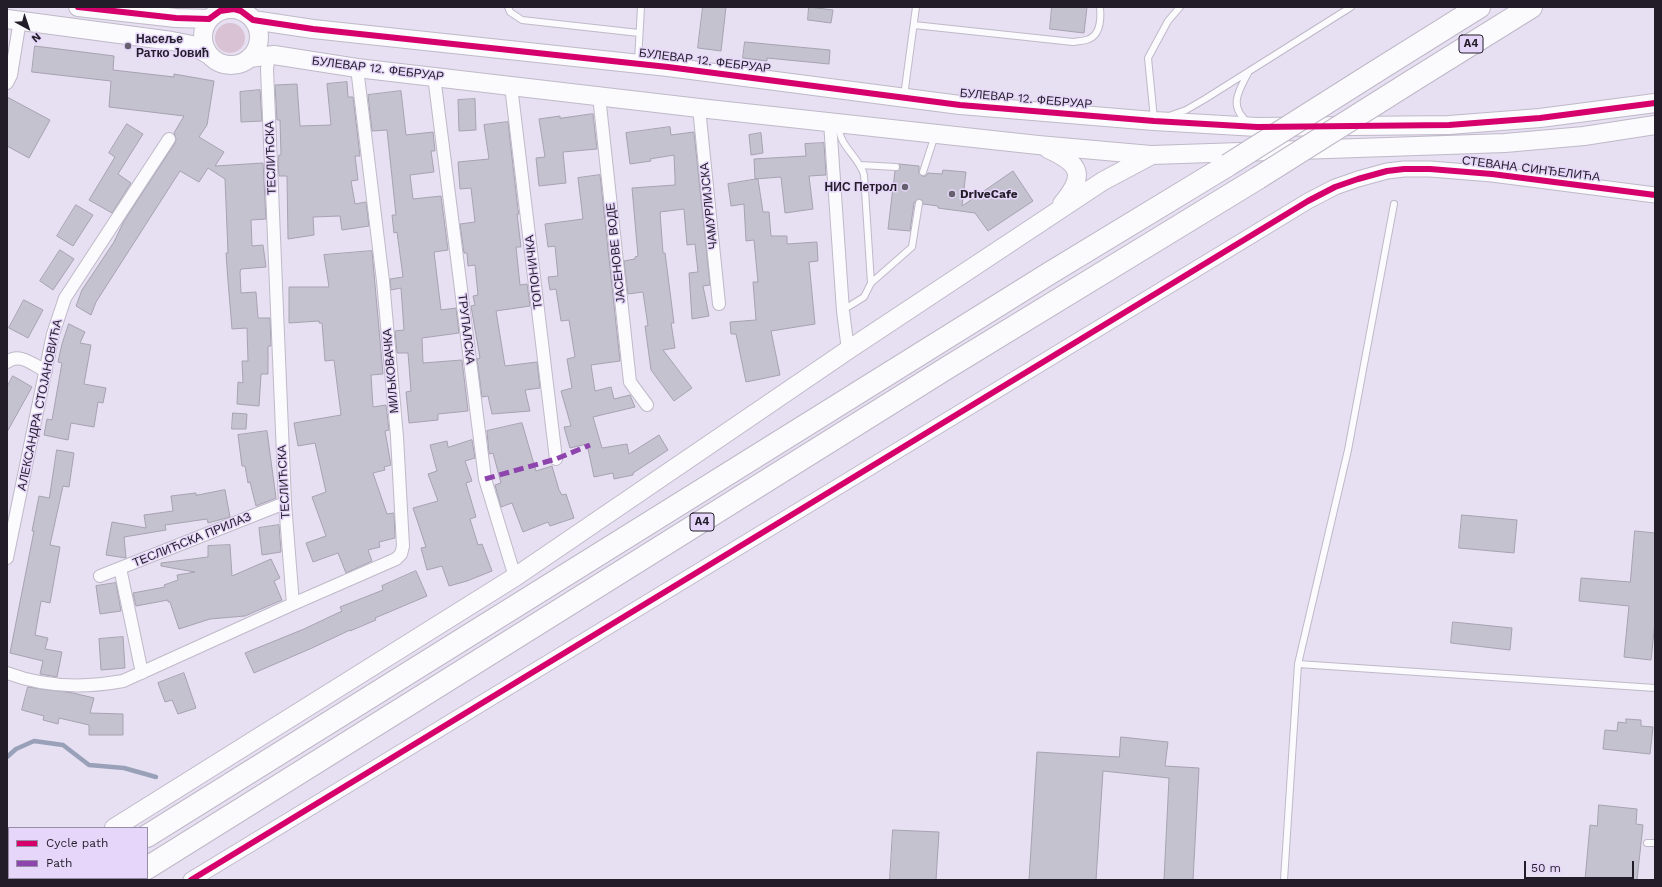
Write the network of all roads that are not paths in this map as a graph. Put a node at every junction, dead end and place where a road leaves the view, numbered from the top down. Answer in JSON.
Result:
{"nodes":[{"id":1,"x":78,"y":7,"type":"edge"},
{"id":2,"x":508,"y":7,"type":"edge"},
{"id":3,"x":640,"y":7,"type":"edge"},
{"id":4,"x":916,"y":7,"type":"edge"},
{"id":5,"x":1100,"y":7,"type":"edge"},
{"id":6,"x":1180,"y":7,"type":"edge"},
{"id":7,"x":1351,"y":7,"type":"edge"},
{"id":8,"x":1479,"y":7,"type":"edge"},
{"id":9,"x":1531,"y":7,"type":"edge"},
{"id":10,"x":233,"y":8,"type":"edge"},
{"id":11,"x":13,"y":19,"type":"edge"},
{"id":12,"x":209,"y":19,"type":"junction"},
{"id":13,"x":253,"y":20,"type":"junction"},
{"id":14,"x":914,"y":25,"type":"junction"},
{"id":15,"x":639,"y":34,"type":"junction"},
{"id":16,"x":209,"y":54,"type":"junction"},
{"id":17,"x":269,"y":55,"type":"junction"},
{"id":18,"x":250,"y":58,"type":"junction"},
{"id":19,"x":638,"y":64,"type":"junction"},
{"id":20,"x":357,"y":68,"type":"junction"},
{"id":21,"x":1249,"y":72,"type":"junction"},
{"id":22,"x":434,"y":76,"type":"junction"},
{"id":23,"x":7,"y":83,"type":"edge"},
{"id":24,"x":511,"y":86,"type":"junction"},
{"id":25,"x":600,"y":96,"type":"junction"},
{"id":26,"x":904,"y":98,"type":"junction"},
{"id":27,"x":1655,"y":103,"type":"edge"},
{"id":28,"x":699,"y":108,"type":"junction"},
{"id":29,"x":1154,"y":121,"type":"junction"},
{"id":30,"x":834,"y":123,"type":"junction"},
{"id":31,"x":1655,"y":124,"type":"edge"},
{"id":32,"x":1257,"y":127,"type":"junction"},
{"id":33,"x":935,"y":134,"type":"junction"},
{"id":34,"x":169,"y":139,"type":"dead end"},
{"id":35,"x":1038,"y":145,"type":"junction"},
{"id":36,"x":1152,"y":155,"type":"junction"},
{"id":37,"x":860,"y":165,"type":"junction"},
{"id":38,"x":896,"y":167,"type":"dead end"},
{"id":39,"x":922,"y":170,"type":"dead end"},
{"id":40,"x":1655,"y":195,"type":"edge"},
{"id":41,"x":919,"y":204,"type":"dead end"},
{"id":42,"x":1394,"y":204,"type":"dead end"},
{"id":43,"x":1051,"y":216,"type":"junction"},
{"id":44,"x":871,"y":283,"type":"junction"},
{"id":45,"x":720,"y":304,"type":"dead end"},
{"id":46,"x":843,"y":310,"type":"junction"},
{"id":47,"x":848,"y":350,"type":"junction"},
{"id":48,"x":7,"y":362,"type":"edge"},
{"id":49,"x":46,"y":371,"type":"junction"},
{"id":50,"x":647,"y":405,"type":"dead end"},
{"id":51,"x":556,"y":459,"type":"dead end"},
{"id":52,"x":284,"y":503,"type":"junction"},
{"id":53,"x":7,"y":558,"type":"edge"},
{"id":54,"x":120,"y":568,"type":"junction"},
{"id":55,"x":100,"y":576,"type":"dead end"},
{"id":56,"x":515,"y":577,"type":"junction"},
{"id":57,"x":293,"y":604,"type":"junction"},
{"id":58,"x":1298,"y":664,"type":"junction"},
{"id":59,"x":7,"y":673,"type":"edge"},
{"id":60,"x":142,"y":673,"type":"junction"},
{"id":61,"x":1655,"y":688,"type":"edge"},
{"id":62,"x":116,"y":827,"type":"edge"},
{"id":63,"x":148,"y":835,"type":"edge"},
{"id":64,"x":1647,"y":843,"type":"dead end"},
{"id":65,"x":1655,"y":843,"type":"edge"},
{"id":66,"x":148,"y":867,"type":"edge"},
{"id":67,"x":191,"y":880,"type":"edge"},
{"id":68,"x":1284,"y":880,"type":"edge"}],
"edges":[{"from":1,"to":12,"type":"main road"},
{"from":2,"to":15,"type":"lane"},
{"from":3,"to":15,"type":"lane"},
{"from":4,"to":14,"type":"lane"},
{"from":5,"to":14,"type":"lane"},
{"from":6,"to":29,"type":"lane"},
{"from":7,"to":21,"type":"lane"},
{"from":8,"to":63,"type":"highway","number":"A4","bridge":true},
{"from":9,"to":66,"type":"highway","number":"A4","bridge":true},
{"from":10,"to":12,"type":"main road"},
{"from":10,"to":13,"type":"main road"},
{"from":11,"to":16,"type":"main road"},
{"from":11,"to":23,"type":"street"},
{"from":12,"to":16,"type":"main road"},
{"from":13,"to":18,"type":"main road"},
{"from":13,"to":19,"type":"main road","name":"БУЛЕВАР 12. ФЕБРУАР"},
{"from":14,"to":26,"type":"lane"},
{"from":15,"to":19,"type":"lane"},
{"from":16,"to":18,"type":"main road"},
{"from":17,"to":18,"type":"main road","name":"БУЛЕВАР 12. ФЕБРУАР"},
{"from":17,"to":20,"type":"main road","name":"БУЛЕВАР 12. ФЕБРУАР"},
{"from":17,"to":52,"type":"street","name":"ТЕСЛИЋСКА"},
{"from":19,"to":26,"type":"main road","name":"БУЛЕВАР 12. ФЕБРУАР"},
{"from":20,"to":22,"type":"main road","name":"БУЛЕВАР 12. ФЕБРУАР"},
{"from":20,"to":57,"type":"street","name":"МИЉКОВАЧКА"},
{"from":21,"to":29,"type":"lane"},
{"from":21,"to":32,"type":"lane"},
{"from":22,"to":24,"type":"main road","name":"БУЛЕВАР 12. ФЕБРУАР"},
{"from":22,"to":56,"type":"street","name":"ТРУПАЛСКА"},
{"from":24,"to":25,"type":"main road","name":"БУЛЕВАР 12. ФЕБРУАР"},
{"from":24,"to":51,"type":"street","name":"ТОПОНИЧКА"},
{"from":25,"to":28,"type":"main road","name":"БУЛЕВАР 12. ФЕБРУАР"},
{"from":25,"to":50,"type":"street","name":"ЈАСЕНОВЕ ВОДЕ"},
{"from":26,"to":29,"type":"main road","name":"БУЛЕВАР 12. ФЕБРУАР"},
{"from":27,"to":32,"type":"main road","name":"БУЛЕВАР 12. ФЕБРУАР"},
{"from":28,"to":30,"type":"main road","name":"БУЛЕВАР 12. ФЕБРУАР"},
{"from":28,"to":45,"type":"street","name":"ЧАМУРЛИЈСКА"},
{"from":29,"to":32,"type":"main road","name":"БУЛЕВАР 12. ФЕБРУАР"},
{"from":30,"to":33,"type":"main road","name":"БУЛЕВАР 12. ФЕБРУАР"},
{"from":30,"to":37,"type":"lane"},
{"from":30,"to":46,"type":"street"},
{"from":31,"to":36,"type":"main road","name":"БУЛЕВАР 12. ФЕБРУАР"},
{"from":33,"to":35,"type":"main road","name":"БУЛЕВАР 12. ФЕБРУАР"},
{"from":33,"to":39,"type":"lane"},
{"from":34,"to":49,"type":"street","name":"АЛЕКСАНДРА СТОЈАНОВИЋА"},
{"from":35,"to":36,"type":"main road","name":"БУЛЕВАР 12. ФЕБРУАР"},
{"from":35,"to":43,"type":"main road"},
{"from":36,"to":43,"type":"main road"},
{"from":37,"to":38,"type":"lane"},
{"from":37,"to":44,"type":"lane"},
{"from":40,"to":67,"type":"street","name":"СТЕВАНА СИНЂЕЛИЋА"},
{"from":41,"to":44,"type":"lane"},
{"from":42,"to":58,"type":"lane"},
{"from":43,"to":47,"type":"main road"},
{"from":44,"to":46,"type":"lane"},
{"from":46,"to":47,"type":"street"},
{"from":47,"to":56,"type":"main road"},
{"from":48,"to":49,"type":"street"},
{"from":49,"to":53,"type":"street","name":"АЛЕКСАНДРА СТОЈАНОВИЋА"},
{"from":52,"to":54,"type":"street","name":"ТЕСЛИЋСКА ПРИЛАЗ"},
{"from":52,"to":57,"type":"street","name":"ТЕСЛИЋСКА"},
{"from":54,"to":55,"type":"street","name":"ТЕСЛИЋСКА ПРИЛАЗ"},
{"from":54,"to":60,"type":"street"},
{"from":56,"to":62,"type":"main road"},
{"from":57,"to":60,"type":"street"},
{"from":58,"to":61,"type":"lane"},
{"from":58,"to":68,"type":"lane"},
{"from":59,"to":60,"type":"street"},
{"from":64,"to":65,"type":"lane"}]}
